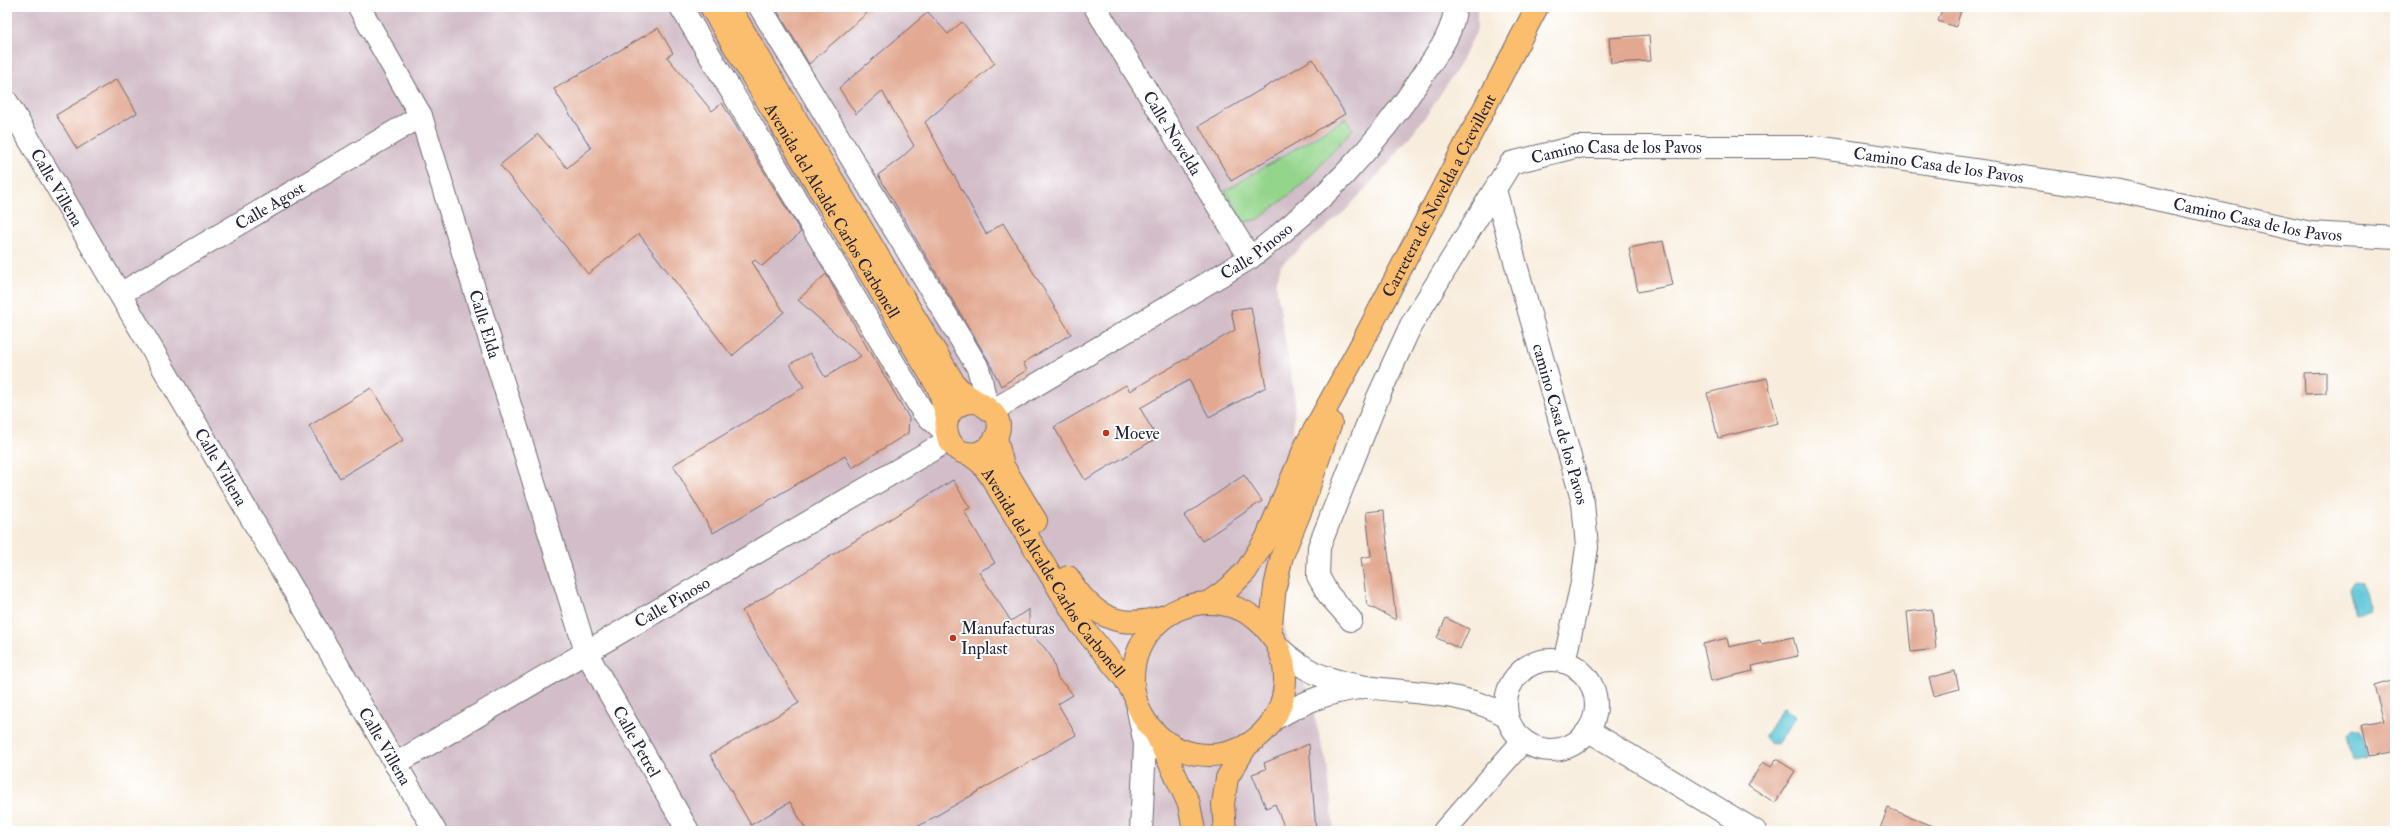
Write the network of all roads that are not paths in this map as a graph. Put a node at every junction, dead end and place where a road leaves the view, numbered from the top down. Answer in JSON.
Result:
{"nodes":[{"id":1,"x":359,"y":7,"type":"edge"},
{"id":2,"x":680,"y":7,"type":"edge"},
{"id":3,"x":710,"y":7,"type":"edge"},
{"id":4,"x":729,"y":7,"type":"edge"},
{"id":5,"x":760,"y":7,"type":"edge"},
{"id":6,"x":1095,"y":7,"type":"edge"},
{"id":7,"x":1537,"y":7,"type":"edge"},
{"id":8,"x":1455,"y":14,"type":"edge"},
{"id":9,"x":7,"y":102,"type":"edge"},
{"id":10,"x":420,"y":116,"type":"junction"},
{"id":11,"x":1495,"y":190,"type":"junction"},
{"id":12,"x":2395,"y":238,"type":"edge"},
{"id":13,"x":1250,"y":258,"type":"junction"},
{"id":14,"x":120,"y":294,"type":"junction"},
{"id":15,"x":1340,"y":384,"type":"junction"},
{"id":16,"x":986,"y":406,"type":"junction"},
{"id":17,"x":947,"y":430,"type":"junction"},
{"id":18,"x":996,"y":437,"type":"junction"},
{"id":19,"x":968,"y":454,"type":"junction"},
{"id":20,"x":1209,"y":602,"type":"junction"},
{"id":21,"x":1165,"y":616,"type":"junction"},
{"id":22,"x":1351,"y":620,"type":"dead end"},
{"id":23,"x":1274,"y":640,"type":"junction"},
{"id":24,"x":586,"y":652,"type":"junction"},
{"id":25,"x":1564,"y":662,"type":"junction"},
{"id":26,"x":1510,"y":686,"type":"junction"},
{"id":27,"x":1372,"y":687,"type":"junction"},
{"id":28,"x":1460,"y":698,"type":"junction"},
{"id":29,"x":1137,"y":703,"type":"junction"},
{"id":30,"x":1508,"y":716,"type":"junction"},
{"id":31,"x":1276,"y":718,"type":"junction"},
{"id":32,"x":1589,"y":731,"type":"junction"},
{"id":33,"x":1157,"y":736,"type":"junction"},
{"id":34,"x":1523,"y":741,"type":"junction"},
{"id":35,"x":1246,"y":745,"type":"junction"},
{"id":36,"x":395,"y":764,"type":"junction"},
{"id":37,"x":435,"y":831,"type":"edge"},
{"id":38,"x":688,"y":831,"type":"edge"},
{"id":39,"x":1141,"y":831,"type":"edge"},
{"id":40,"x":1194,"y":831,"type":"edge"},
{"id":41,"x":1224,"y":831,"type":"edge"},
{"id":42,"x":1444,"y":831,"type":"edge"},
{"id":43,"x":1756,"y":831,"type":"edge"}],
"edges":[{"from":1,"to":10,"type":"street","name":"Calle Elda"},
{"from":2,"to":17,"type":"street"},
{"from":3,"to":17,"type":"main road","name":"Avenida del Alcalde Carlos Carbonell"},
{"from":4,"to":16,"type":"main road","name":"Avenida del Alcalde Carlos Carbonell"},
{"from":5,"to":16,"type":"street"},
{"from":6,"to":13,"type":"street","name":"Calle Novelda"},
{"from":7,"to":15,"type":"main road","name":"Carretera de Novelda a Crevillent"},
{"from":8,"to":13,"type":"street","name":"Calle Pinoso"},
{"from":9,"to":14,"type":"street","name":"Calle Villena"},
{"from":10,"to":14,"type":"street","name":"Calle Agost"},
{"from":10,"to":24,"type":"street","name":"Calle Elda"},
{"from":11,"to":12,"type":"street","name":"Camino Casa de los Pavos"},
{"from":11,"to":22,"type":"street","name":"Camino Casa de los Pavos"},
{"from":11,"to":25,"type":"street","name":"camino Casa de los Pavos"},
{"from":13,"to":16,"type":"street","name":"Calle Pinoso"},
{"from":14,"to":36,"type":"street","name":"Calle Villena"},
{"from":15,"to":20,"type":"main road"},
{"from":15,"to":23,"type":"main road"},
{"from":16,"to":17,"type":"main road"},
{"from":16,"to":18,"type":"main road","name":"Avenida del Alcalde Carlos Carbonell"},
{"from":17,"to":19,"type":"main road","name":"Avenida del Alcalde Carlos Carbonell"},
{"from":17,"to":24,"type":"street","name":"Calle Pinoso"},
{"from":18,"to":19,"type":"main road","name":"Avenida del Alcalde Carlos Carbonell"},
{"from":18,"to":21,"type":"main road","name":"Avenida del Alcalde Carlos Carbonell"},
{"from":19,"to":29,"type":"main road","name":"Avenida del Alcalde Carlos Carbonell"},
{"from":20,"to":21,"type":"main road"},
{"from":20,"to":23,"type":"main road"},
{"from":21,"to":29,"type":"main road"},
{"from":23,"to":27,"type":"street"},
{"from":23,"to":31,"type":"main road"},
{"from":24,"to":36,"type":"street","name":"Calle Pinoso"},
{"from":24,"to":38,"type":"street","name":"Calle Petrel"},
{"from":25,"to":26,"type":"street"},
{"from":25,"to":32,"type":"street"},
{"from":26,"to":28,"type":"street"},
{"from":26,"to":30,"type":"street"},
{"from":27,"to":28,"type":"street"},
{"from":27,"to":31,"type":"street"},
{"from":28,"to":30,"type":"street"},
{"from":29,"to":33,"type":"main road","name":"Avenida del Alcalde Carlos Carbonell"},
{"from":29,"to":39,"type":"street"},
{"from":30,"to":34,"type":"street"},
{"from":31,"to":35,"type":"main road"},
{"from":32,"to":34,"type":"street"},
{"from":32,"to":43,"type":"street"},
{"from":33,"to":35,"type":"main road"},
{"from":33,"to":40,"type":"main road"},
{"from":34,"to":42,"type":"street"},
{"from":35,"to":41,"type":"main road"},
{"from":36,"to":37,"type":"street","name":"Calle Villena"}]}
